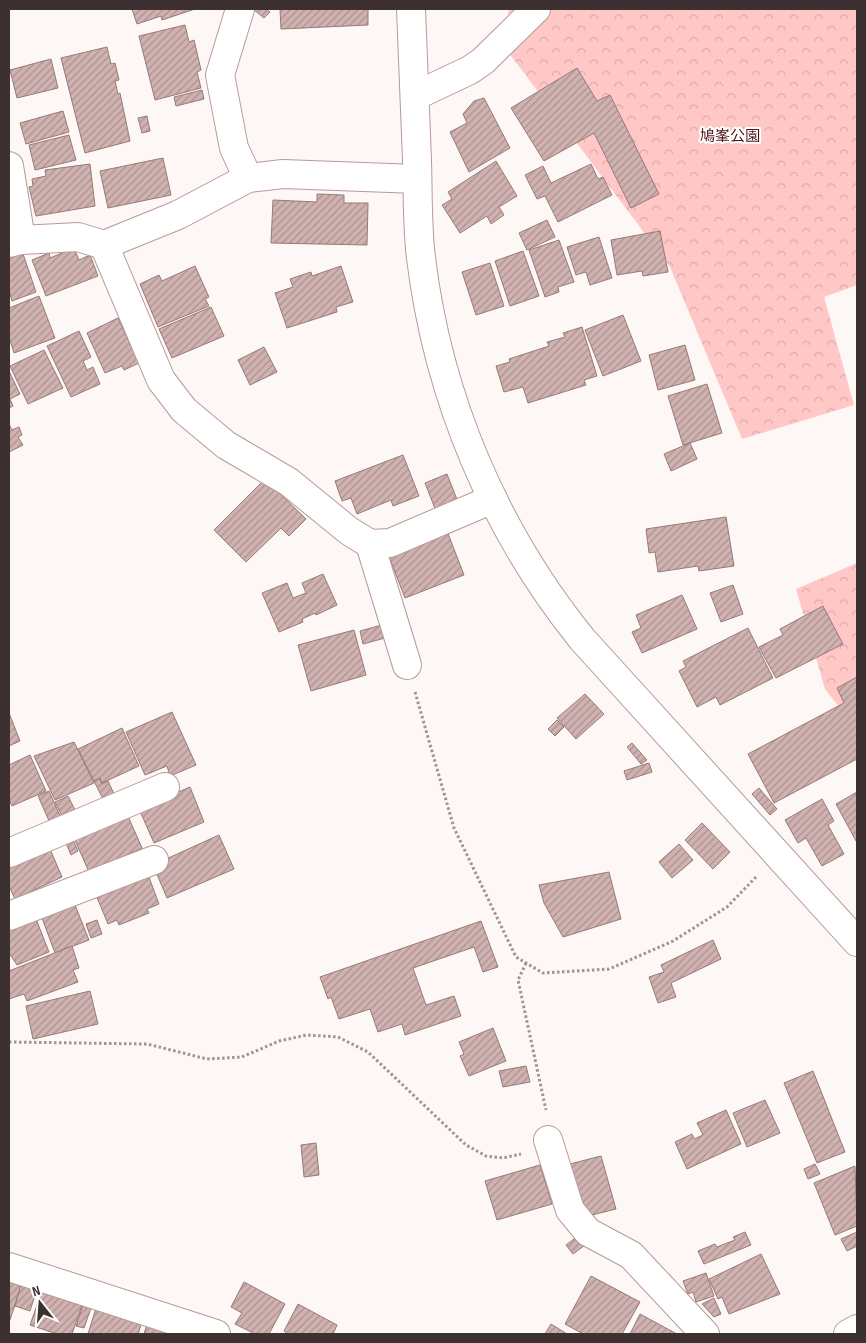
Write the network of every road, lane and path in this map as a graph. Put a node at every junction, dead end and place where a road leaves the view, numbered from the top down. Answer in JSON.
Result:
{"nodes":[{"id":1,"x":240,"y":9,"type":"edge"},
{"id":2,"x":411,"y":9,"type":"edge"},
{"id":3,"x":536,"y":9,"type":"edge"},
{"id":4,"x":415,"y":96,"type":"junction"},
{"id":5,"x":9,"y":166,"type":"edge"},
{"id":6,"x":248,"y":178,"type":"junction"},
{"id":7,"x":417,"y":179,"type":"junction"},
{"id":8,"x":15,"y":241,"type":"edge"},
{"id":9,"x":104,"y":244,"type":"junction"},
{"id":10,"x":493,"y":499,"type":"junction"},
{"id":11,"x":370,"y":544,"type":"junction"},
{"id":12,"x":407,"y":665,"type":"joint"},
{"id":13,"x":165,"y":787,"type":"dead end"},
{"id":14,"x":9,"y":853,"type":"edge"},
{"id":15,"x":778,"y":855,"type":"junction"},
{"id":16,"x":154,"y":860,"type":"dead end"},
{"id":17,"x":9,"y":916,"type":"edge"},
{"id":18,"x":857,"y":942,"type":"edge"},
{"id":19,"x":526,"y":963,"type":"junction"},
{"id":20,"x":9,"y":1042,"type":"edge"},
{"id":21,"x":548,"y":1140,"type":"junction"},
{"id":22,"x":9,"y":1267,"type":"edge"},
{"id":23,"x":857,"y":1329,"type":"edge"},
{"id":24,"x":216,"y":1334,"type":"edge"},
{"id":25,"x":705,"y":1334,"type":"edge"},
{"id":26,"x":848,"y":1334,"type":"edge"}],
"edges":[{"from":1,"to":6,"type":"street"},
{"from":2,"to":4,"type":"street"},
{"from":3,"to":4,"type":"street"},
{"from":4,"to":7,"type":"street"},
{"from":5,"to":8,"type":"street"},
{"from":6,"to":7,"type":"street"},
{"from":6,"to":9,"type":"street"},
{"from":7,"to":10,"type":"street"},
{"from":8,"to":9,"type":"street"},
{"from":9,"to":11,"type":"street"},
{"from":10,"to":11,"type":"street"},
{"from":10,"to":15,"type":"street"},
{"from":11,"to":12,"type":"street"},
{"from":12,"to":19,"type":"path"},
{"from":13,"to":14,"type":"street"},
{"from":15,"to":18,"type":"street"},
{"from":15,"to":19,"type":"path"},
{"from":16,"to":17,"type":"street"},
{"from":19,"to":21,"type":"path"},
{"from":20,"to":21,"type":"path"},
{"from":21,"to":25,"type":"street"},
{"from":22,"to":24,"type":"street"},
{"from":23,"to":26,"type":"street"}]}
